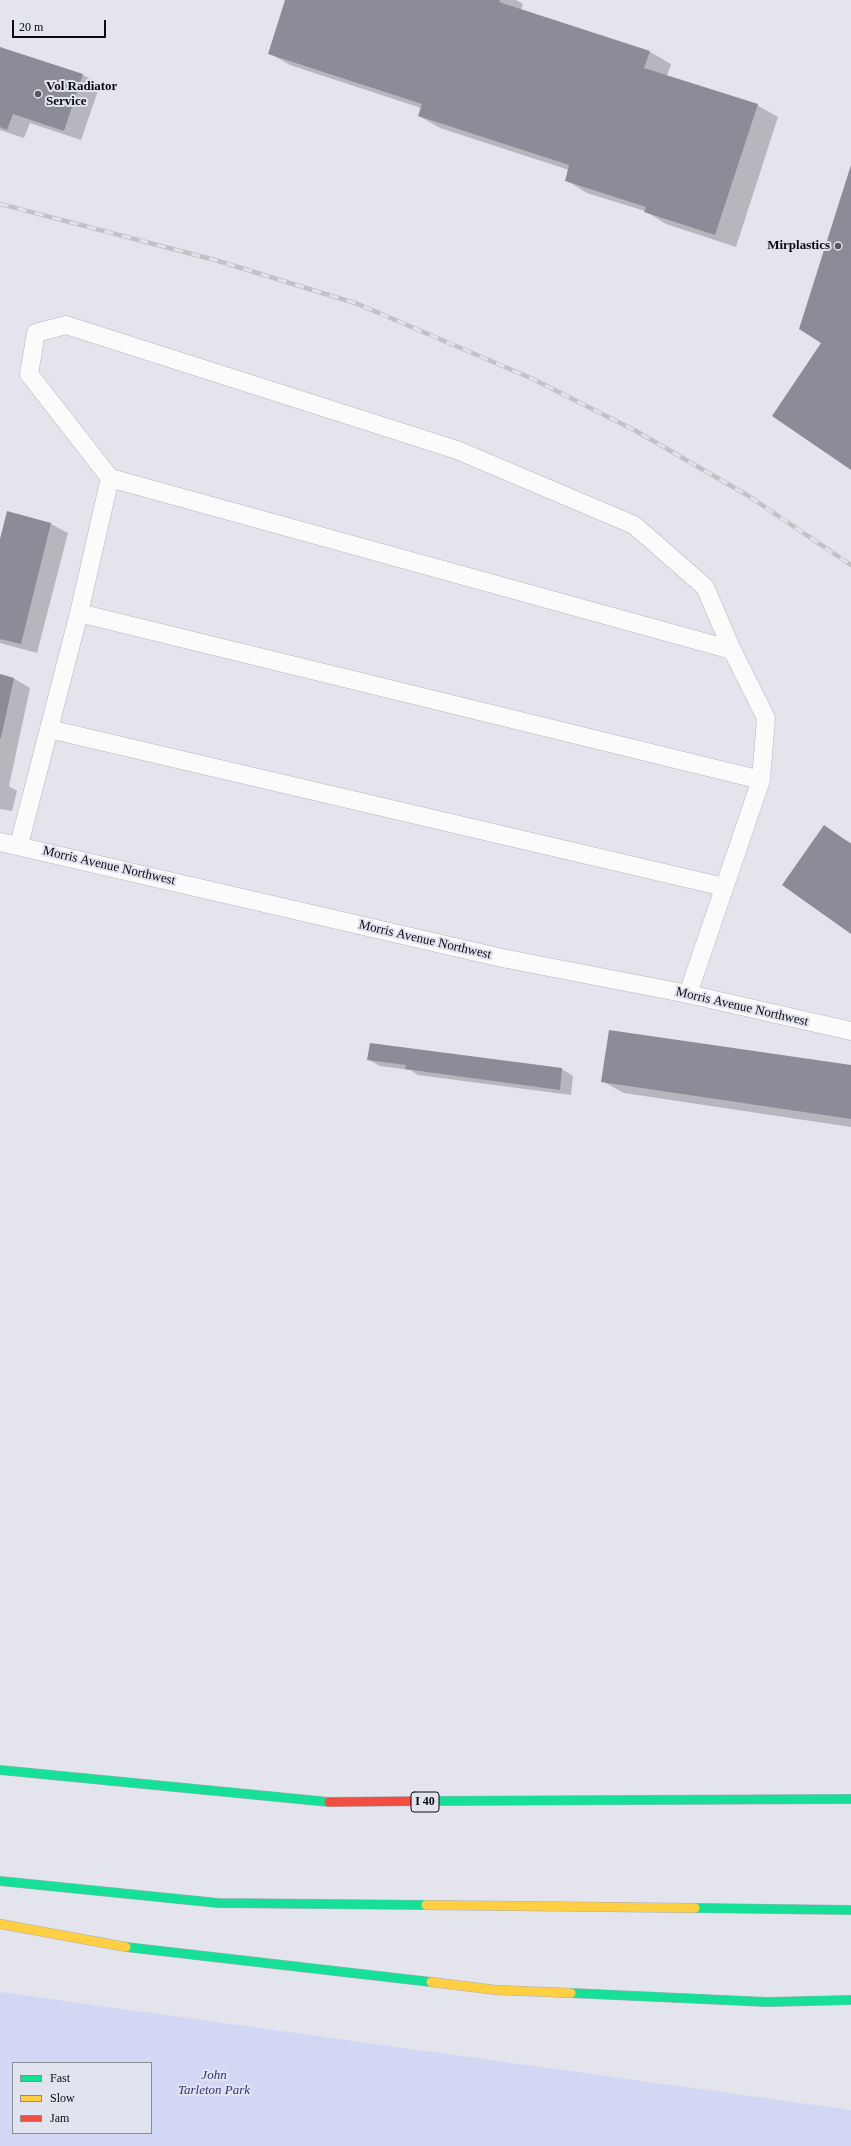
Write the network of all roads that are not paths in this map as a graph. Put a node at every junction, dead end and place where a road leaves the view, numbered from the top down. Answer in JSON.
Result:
{"nodes":[{"id":1,"x":110,"y":478,"type":"junction"},
{"id":2,"x":78,"y":613,"type":"junction"},
{"id":3,"x":732,"y":650,"type":"junction"},
{"id":4,"x":48,"y":730,"type":"junction"},
{"id":5,"x":761,"y":780,"type":"junction"},
{"id":6,"x":0,"y":842,"type":"edge"},
{"id":7,"x":19,"y":845,"type":"junction"},
{"id":8,"x":724,"y":887,"type":"junction"},
{"id":9,"x":688,"y":994,"type":"junction"},
{"id":10,"x":851,"y":1031,"type":"edge"},
{"id":11,"x":0,"y":1770,"type":"edge"},
{"id":12,"x":851,"y":1799,"type":"edge"},
{"id":13,"x":0,"y":1881,"type":"edge"},
{"id":14,"x":851,"y":1910,"type":"edge"},
{"id":15,"x":0,"y":1924,"type":"edge"},
{"id":16,"x":851,"y":2000,"type":"edge"}],
"edges":[{"from":1,"to":2,"type":"lane"},
{"from":1,"to":3,"type":"lane"},
{"from":1,"to":3,"type":"lane"},
{"from":2,"to":4,"type":"lane"},
{"from":2,"to":5,"type":"lane"},
{"from":3,"to":5,"type":"lane"},
{"from":4,"to":7,"type":"lane"},
{"from":4,"to":8,"type":"lane"},
{"from":5,"to":8,"type":"lane"},
{"from":6,"to":7,"type":"lane","name":"Morris Avenue Northwest"},
{"from":7,"to":9,"type":"lane","name":"Morris Avenue Northwest"},
{"from":8,"to":9,"type":"lane"},
{"from":9,"to":10,"type":"lane","name":"Morris Avenue Northwest"},
{"from":11,"to":12,"type":"highway","number":"I 40"},
{"from":13,"to":14,"type":"highway"},
{"from":15,"to":16,"type":"highway"}]}
